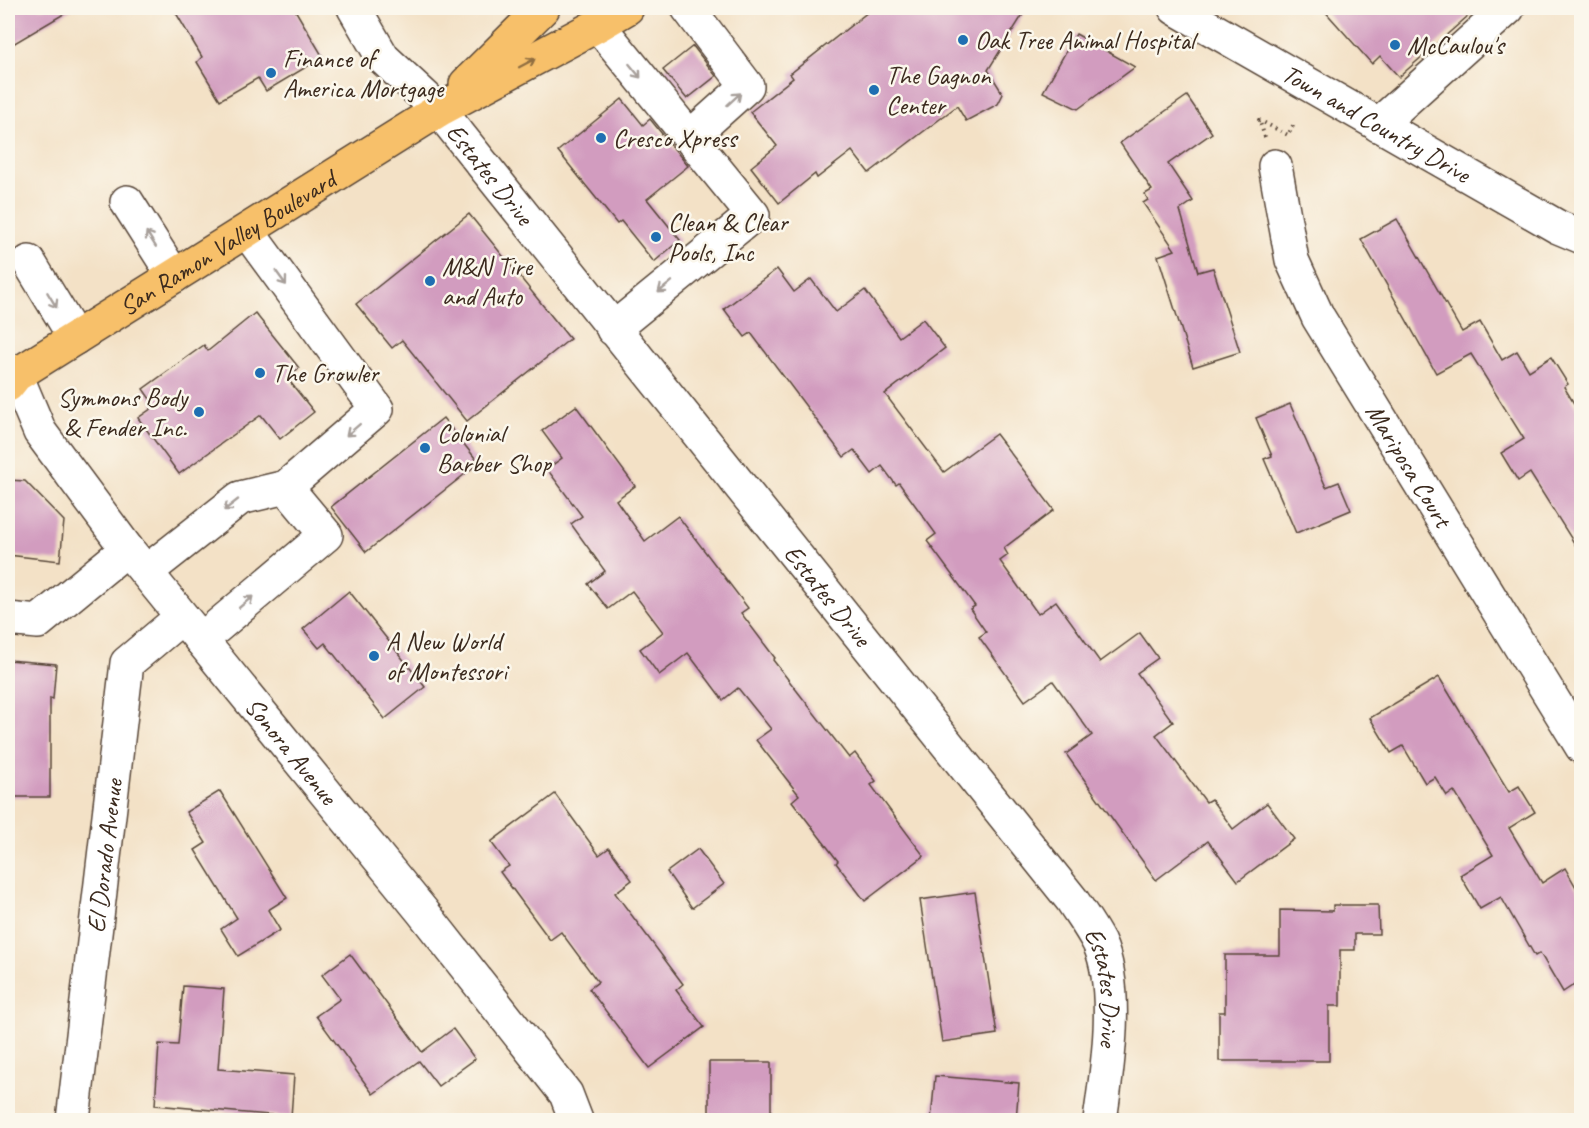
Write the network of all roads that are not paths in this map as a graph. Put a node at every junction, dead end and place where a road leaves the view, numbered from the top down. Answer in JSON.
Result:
{"nodes":[{"id":1,"x":354,"y":8,"type":"edge"},
{"id":2,"x":543,"y":8,"type":"edge"},
{"id":3,"x":627,"y":8,"type":"edge"},
{"id":4,"x":688,"y":8,"type":"edge"},
{"id":5,"x":1175,"y":8,"type":"edge"},
{"id":6,"x":1508,"y":8,"type":"edge"},
{"id":7,"x":598,"y":25,"type":"junction"},
{"id":8,"x":439,"y":110,"type":"junction"},
{"id":9,"x":1378,"y":125,"type":"junction"},
{"id":10,"x":690,"y":137,"type":"junction"},
{"id":11,"x":1275,"y":166,"type":"dead end"},
{"id":12,"x":127,"y":201,"type":"dead end"},
{"id":13,"x":247,"y":231,"type":"junction"},
{"id":14,"x":1581,"y":237,"type":"edge"},
{"id":15,"x":29,"y":262,"type":"dead end"},
{"id":16,"x":174,"y":276,"type":"junction"},
{"id":17,"x":613,"y":329,"type":"junction"},
{"id":18,"x":75,"y":338,"type":"junction"},
{"id":19,"x":10,"y":377,"type":"edge"},
{"id":20,"x":286,"y":487,"type":"junction"},
{"id":21,"x":136,"y":560,"type":"junction"},
{"id":22,"x":8,"y":619,"type":"edge"},
{"id":23,"x":192,"y":628,"type":"junction"},
{"id":24,"x":1581,"y":747,"type":"edge"},
{"id":25,"x":73,"y":1120,"type":"edge"},
{"id":26,"x":576,"y":1120,"type":"edge"},
{"id":27,"x":1100,"y":1120,"type":"edge"}],
"edges":[{"from":1,"to":8,"type":"street","name":"Estates Drive"},
{"from":2,"to":8,"type":"main road","name":"San Ramon Valley Boulevard"},
{"from":3,"to":7,"type":"main road","name":"San Ramon Valley Boulevard"},
{"from":10,"to":4,"type":"street","one_way":true},
{"from":5,"to":9,"type":"street","name":"Town and Country Drive"},
{"from":6,"to":9,"type":"street"},
{"from":8,"to":7,"type":"main road","name":"San Ramon Valley Boulevard","one_way":true},
{"from":7,"to":10,"type":"street","one_way":true},
{"from":8,"to":13,"type":"main road","name":"San Ramon Valley Boulevard"},
{"from":8,"to":17,"type":"street","name":"Estates Drive"},
{"from":9,"to":14,"type":"street","name":"Town and Country Drive"},
{"from":10,"to":17,"type":"street","one_way":true},
{"from":11,"to":24,"type":"street","name":"Mariposa Court"},
{"from":16,"to":12,"type":"street","one_way":true},
{"from":13,"to":16,"type":"main road","name":"San Ramon Valley Boulevard"},
{"from":13,"to":20,"type":"street","one_way":true},
{"from":15,"to":18,"type":"street","one_way":true},
{"from":16,"to":18,"type":"main road","name":"San Ramon Valley Boulevard"},
{"from":17,"to":27,"type":"street","name":"Estates Drive"},
{"from":18,"to":19,"type":"main road","name":"San Ramon Valley Boulevard"},
{"from":19,"to":21,"type":"street","name":"Sonora Avenue"},
{"from":20,"to":21,"type":"street","one_way":true},
{"from":23,"to":20,"type":"street","name":"El Dorado Avenue","one_way":true},
{"from":21,"to":22,"type":"street"},
{"from":21,"to":23,"type":"street","name":"Sonora Avenue"},
{"from":23,"to":25,"type":"street","name":"El Dorado Avenue"},
{"from":23,"to":26,"type":"street","name":"Sonora Avenue"}]}
